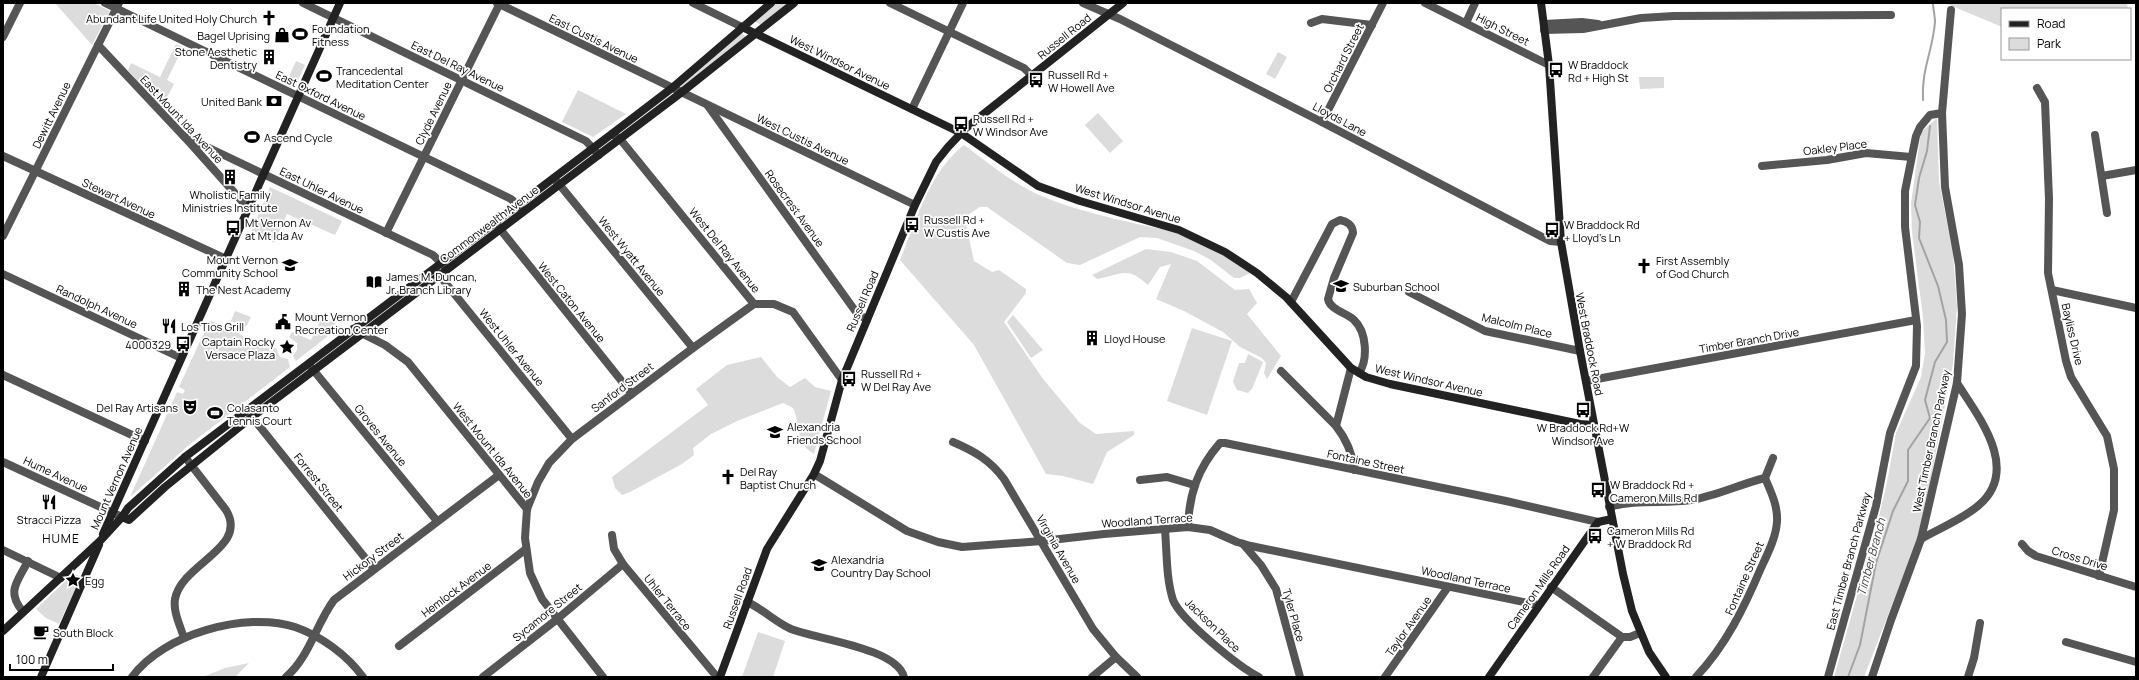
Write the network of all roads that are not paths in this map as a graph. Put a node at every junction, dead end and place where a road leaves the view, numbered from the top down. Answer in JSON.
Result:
{"nodes":[{"id":1,"x":20,"y":3,"type":"edge"},
{"id":2,"x":105,"y":3,"type":"edge"},
{"id":3,"x":303,"y":3,"type":"edge"},
{"id":4,"x":340,"y":3,"type":"edge"},
{"id":5,"x":499,"y":3,"type":"edge"},
{"id":6,"x":693,"y":3,"type":"edge"},
{"id":7,"x":771,"y":3,"type":"edge"},
{"id":8,"x":794,"y":3,"type":"edge"},
{"id":9,"x":890,"y":3,"type":"edge"},
{"id":10,"x":963,"y":3,"type":"edge"},
{"id":11,"x":1083,"y":3,"type":"edge"},
{"id":12,"x":1123,"y":3,"type":"edge"},
{"id":13,"x":1383,"y":3,"type":"edge"},
{"id":14,"x":1425,"y":3,"type":"edge"},
{"id":15,"x":1475,"y":3,"type":"edge"},
{"id":16,"x":1540,"y":3,"type":"edge"},
{"id":17,"x":118,"y":6,"type":"edge"},
{"id":18,"x":1951,"y":10,"type":"dead end"},
{"id":19,"x":1109,"y":14,"type":"junction"},
{"id":20,"x":1891,"y":15,"type":"dead end"},
{"id":21,"x":333,"y":18,"type":"junction"},
{"id":22,"x":1311,"y":23,"type":"dead end"},
{"id":23,"x":1466,"y":23,"type":"junction"},
{"id":24,"x":1372,"y":25,"type":"junction"},
{"id":25,"x":742,"y":27,"type":"junction"},
{"id":26,"x":1544,"y":27,"type":"junction"},
{"id":27,"x":949,"y":32,"type":"junction"},
{"id":28,"x":757,"y":34,"type":"junction"},
{"id":29,"x":3,"y":37,"type":"edge"},
{"id":30,"x":98,"y":46,"type":"junction"},
{"id":31,"x":1548,"y":64,"type":"junction"},
{"id":32,"x":1032,"y":76,"type":"junction"},
{"id":33,"x":462,"y":80,"type":"junction"},
{"id":34,"x":672,"y":88,"type":"junction"},
{"id":35,"x":2037,"y":88,"type":"dead end"},
{"id":36,"x":682,"y":92,"type":"junction"},
{"id":37,"x":298,"y":96,"type":"junction"},
{"id":38,"x":708,"y":106,"type":"junction"},
{"id":39,"x":912,"y":110,"type":"junction"},
{"id":40,"x":1942,"y":112,"type":"junction"},
{"id":41,"x":1322,"y":122,"type":"junction"},
{"id":42,"x":612,"y":134,"type":"junction"},
{"id":43,"x":961,"y":134,"type":"junction"},
{"id":44,"x":2095,"y":135,"type":"dead end"},
{"id":45,"x":184,"y":136,"type":"junction"},
{"id":46,"x":620,"y":139,"type":"junction"},
{"id":47,"x":596,"y":152,"type":"junction"},
{"id":48,"x":3,"y":156,"type":"edge"},
{"id":49,"x":424,"y":157,"type":"junction"},
{"id":50,"x":1911,"y":157,"type":"junction"},
{"id":51,"x":1762,"y":166,"type":"dead end"},
{"id":52,"x":2136,"y":170,"type":"edge"},
{"id":53,"x":35,"y":171,"type":"junction"},
{"id":54,"x":264,"y":174,"type":"junction"},
{"id":55,"x":2102,"y":176,"type":"junction"},
{"id":56,"x":557,"y":181,"type":"junction"},
{"id":57,"x":915,"y":205,"type":"junction"},
{"id":58,"x":522,"y":208,"type":"junction"},
{"id":59,"x":249,"y":209,"type":"junction"},
{"id":60,"x":2107,"y":214,"type":"dead end"},
{"id":61,"x":498,"y":226,"type":"junction"},
{"id":62,"x":386,"y":233,"type":"junction"},
{"id":63,"x":3,"y":236,"type":"edge"},
{"id":64,"x":1561,"y":242,"type":"junction"},
{"id":65,"x":226,"y":260,"type":"junction"},
{"id":66,"x":444,"y":267,"type":"junction"},
{"id":67,"x":437,"y":272,"type":"junction"},
{"id":68,"x":3,"y":274,"type":"edge"},
{"id":69,"x":2052,"y":290,"type":"junction"},
{"id":70,"x":1409,"y":292,"type":"dead end"},
{"id":71,"x":1291,"y":302,"type":"junction"},
{"id":72,"x":754,"y":304,"type":"junction"},
{"id":73,"x":2136,"y":308,"type":"edge"},
{"id":74,"x":867,"y":320,"type":"junction"},
{"id":75,"x":1916,"y":320,"type":"junction"},
{"id":76,"x":353,"y":329,"type":"junction"},
{"id":77,"x":363,"y":333,"type":"junction"},
{"id":78,"x":692,"y":348,"type":"junction"},
{"id":79,"x":1580,"y":351,"type":"junction"},
{"id":80,"x":182,"y":358,"type":"junction"},
{"id":81,"x":307,"y":363,"type":"junction"},
{"id":82,"x":1351,"y":368,"type":"junction"},
{"id":83,"x":1281,"y":371,"type":"dead end"},
{"id":84,"x":314,"y":372,"type":"junction"},
{"id":85,"x":1359,"y":373,"type":"junction"},
{"id":86,"x":3,"y":375,"type":"edge"},
{"id":87,"x":842,"y":380,"type":"junction"},
{"id":88,"x":1586,"y":381,"type":"junction"},
{"id":89,"x":1957,"y":383,"type":"junction"},
{"id":90,"x":632,"y":394,"type":"junction"},
{"id":91,"x":246,"y":409,"type":"junction"},
{"id":92,"x":252,"y":417,"type":"junction"},
{"id":93,"x":1594,"y":425,"type":"junction"},
{"id":94,"x":1336,"y":426,"type":"junction"},
{"id":95,"x":572,"y":439,"type":"junction"},
{"id":96,"x":145,"y":441,"type":"junction"},
{"id":97,"x":953,"y":442,"type":"dead end"},
{"id":98,"x":185,"y":457,"type":"junction"},
{"id":99,"x":1773,"y":458,"type":"dead end"},
{"id":100,"x":3,"y":462,"type":"edge"},
{"id":101,"x":192,"y":465,"type":"junction"},
{"id":102,"x":1355,"y":470,"type":"junction"},
{"id":103,"x":814,"y":474,"type":"junction"},
{"id":104,"x":499,"y":475,"type":"junction"},
{"id":105,"x":1765,"y":478,"type":"junction"},
{"id":106,"x":159,"y":479,"type":"junction"},
{"id":107,"x":1140,"y":480,"type":"dead end"},
{"id":108,"x":1194,"y":485,"type":"junction"},
{"id":109,"x":165,"y":487,"type":"junction"},
{"id":110,"x":1609,"y":507,"type":"junction"},
{"id":111,"x":527,"y":509,"type":"junction"},
{"id":112,"x":113,"y":512,"type":"junction"},
{"id":113,"x":122,"y":517,"type":"junction"},
{"id":114,"x":1612,"y":519,"type":"junction"},
{"id":115,"x":437,"y":521,"type":"junction"},
{"id":116,"x":1598,"y":522,"type":"junction"},
{"id":117,"x":1188,"y":527,"type":"junction"},
{"id":118,"x":1165,"y":530,"type":"junction"},
{"id":119,"x":612,"y":535,"type":"dead end"},
{"id":120,"x":1921,"y":539,"type":"junction"},
{"id":121,"x":100,"y":541,"type":"junction"},
{"id":122,"x":1042,"y":541,"type":"junction"},
{"id":123,"x":1243,"y":544,"type":"junction"},
{"id":124,"x":2022,"y":544,"type":"dead end"},
{"id":125,"x":526,"y":549,"type":"junction"},
{"id":126,"x":3,"y":550,"type":"edge"},
{"id":127,"x":28,"y":562,"type":"junction"},
{"id":128,"x":623,"y":564,"type":"junction"},
{"id":129,"x":374,"y":569,"type":"junction"},
{"id":130,"x":2099,"y":576,"type":"junction"},
{"id":131,"x":61,"y":578,"type":"junction"},
{"id":132,"x":1448,"y":587,"type":"junction"},
{"id":133,"x":1551,"y":587,"type":"junction"},
{"id":134,"x":2136,"y":587,"type":"edge"},
{"id":135,"x":747,"y":602,"type":"junction"},
{"id":136,"x":1538,"y":605,"type":"junction"},
{"id":137,"x":23,"y":612,"type":"junction"},
{"id":138,"x":556,"y":620,"type":"junction"},
{"id":139,"x":1980,"y":623,"type":"dead end"},
{"id":140,"x":3,"y":631,"type":"edge"},
{"id":141,"x":1640,"y":633,"type":"junction"},
{"id":142,"x":313,"y":636,"type":"junction"},
{"id":143,"x":1622,"y":637,"type":"junction"},
{"id":144,"x":184,"y":638,"type":"junction"},
{"id":145,"x":2066,"y":642,"type":"dead end"},
{"id":146,"x":399,"y":646,"type":"dead end"},
{"id":147,"x":1116,"y":657,"type":"junction"},
{"id":148,"x":2136,"y":662,"type":"edge"},
{"id":149,"x":41,"y":677,"type":"edge"},
{"id":150,"x":132,"y":677,"type":"edge"},
{"id":151,"x":286,"y":677,"type":"edge"},
{"id":152,"x":363,"y":677,"type":"edge"},
{"id":153,"x":483,"y":677,"type":"edge"},
{"id":154,"x":602,"y":677,"type":"edge"},
{"id":155,"x":717,"y":677,"type":"edge"},
{"id":156,"x":720,"y":677,"type":"edge"},
{"id":157,"x":904,"y":677,"type":"edge"},
{"id":158,"x":1092,"y":677,"type":"edge"},
{"id":159,"x":1137,"y":677,"type":"edge"},
{"id":160,"x":1259,"y":677,"type":"edge"},
{"id":161,"x":1300,"y":677,"type":"edge"},
{"id":162,"x":1385,"y":677,"type":"edge"},
{"id":163,"x":1489,"y":677,"type":"edge"},
{"id":164,"x":1593,"y":677,"type":"edge"},
{"id":165,"x":1666,"y":677,"type":"edge"},
{"id":166,"x":1696,"y":677,"type":"edge"},
{"id":167,"x":1828,"y":677,"type":"edge"},
{"id":168,"x":1872,"y":677,"type":"edge"},
{"id":169,"x":1968,"y":677,"type":"edge"}],
"edges":[{"from":1,"to":29,"type":"street"},
{"from":2,"to":17,"type":"street","name":"East Oxford Avenue"},
{"from":3,"to":21,"type":"street","name":"East Del Ray Avenue"},
{"from":4,"to":21,"type":"street","name":"Mount Vernon Avenue"},
{"from":5,"to":33,"type":"street","name":"Clyde Avenue"},
{"from":5,"to":34,"type":"street","name":"East Custis Avenue"},
{"from":6,"to":25,"type":"street"},
{"from":7,"to":25,"type":"street","name":"Commonwealth Avenue"},
{"from":8,"to":28,"type":"street","name":"Commonwealth Avenue"},
{"from":9,"to":27,"type":"street"},
{"from":10,"to":27,"type":"street"},
{"from":11,"to":19,"type":"street","name":"Lloyds Lane"},
{"from":12,"to":19,"type":"street","name":"Russell Road"},
{"from":13,"to":24,"type":"street","name":"Orchard Street"},
{"from":14,"to":23,"type":"street","name":"High Street"},
{"from":15,"to":23,"type":"street"},
{"from":16,"to":26,"type":"street","name":"West Braddock Road"},
{"from":17,"to":30,"type":"street","name":"Dewitt Avenue"},
{"from":17,"to":37,"type":"street","name":"East Oxford Avenue"},
{"from":18,"to":40,"type":"street","name":"West Timber Branch Parkway"},
{"from":19,"to":32,"type":"street","name":"Russell Road"},
{"from":19,"to":41,"type":"street","name":"Lloyds Lane"},
{"from":20,"to":26,"type":"street"},
{"from":21,"to":33,"type":"street","name":"East Del Ray Avenue"},
{"from":21,"to":37,"type":"street","name":"Mount Vernon Avenue"},
{"from":22,"to":24,"type":"street"},
{"from":23,"to":31,"type":"street","name":"High Street"},
{"from":24,"to":41,"type":"street","name":"Orchard Street"},
{"from":25,"to":28,"type":"street","name":"West Windsor Avenue"},
{"from":25,"to":34,"type":"street","name":"Commonwealth Avenue"},
{"from":26,"to":31,"type":"street","name":"West Braddock Road"},
{"from":27,"to":32,"type":"street"},
{"from":27,"to":39,"type":"street"},
{"from":28,"to":36,"type":"street","name":"Commonwealth Avenue"},
{"from":28,"to":39,"type":"street","name":"West Windsor Avenue"},
{"from":30,"to":45,"type":"street","name":"East Mount Ida Avenue"},
{"from":30,"to":53,"type":"street","name":"Dewitt Avenue"},
{"from":31,"to":64,"type":"street","name":"West Braddock Road"},
{"from":32,"to":43,"type":"street","name":"Russell Road"},
{"from":33,"to":47,"type":"street","name":"East Del Ray Avenue"},
{"from":33,"to":49,"type":"street","name":"Clyde Avenue"},
{"from":34,"to":36,"type":"street","name":"East Custis Avenue"},
{"from":34,"to":42,"type":"street","name":"Commonwealth Avenue"},
{"from":35,"to":69,"type":"street","name":"Bayliss Drive"},
{"from":36,"to":38,"type":"street","name":"West Custis Avenue"},
{"from":36,"to":46,"type":"street","name":"Commonwealth Avenue"},
{"from":37,"to":49,"type":"street","name":"East Oxford Avenue"},
{"from":37,"to":54,"type":"street","name":"Mount Vernon Avenue"},
{"from":38,"to":57,"type":"street","name":"West Custis Avenue"},
{"from":38,"to":74,"type":"street","name":"Rosecrest Avenue"},
{"from":39,"to":43,"type":"street","name":"West Windsor Avenue"},
{"from":40,"to":50,"type":"street","name":"East Timber Branch Parkway"},
{"from":40,"to":89,"type":"street","name":"West Timber Branch Parkway"},
{"from":41,"to":64,"type":"street","name":"Lloyds Lane"},
{"from":42,"to":46,"type":"street","name":"West Del Ray Avenue"},
{"from":42,"to":47,"type":"street","name":"Commonwealth Avenue"},
{"from":43,"to":57,"type":"street","name":"Russell Road"},
{"from":43,"to":71,"type":"street","name":"West Windsor Avenue"},
{"from":44,"to":55,"type":"street"},
{"from":45,"to":54,"type":"street","name":"East Uhler Avenue"},
{"from":45,"to":59,"type":"street","name":"East Mount Ida Avenue"},
{"from":46,"to":47,"type":"street","name":"Commonwealth Avenue"},
{"from":46,"to":72,"type":"street","name":"West Del Ray Avenue"},
{"from":47,"to":56,"type":"street","name":"Commonwealth Avenue"},
{"from":48,"to":53,"type":"street","name":"Stewart Avenue"},
{"from":49,"to":58,"type":"street","name":"East Oxford Avenue"},
{"from":49,"to":62,"type":"street","name":"Clyde Avenue"},
{"from":50,"to":51,"type":"street","name":"Oakley Place"},
{"from":50,"to":75,"type":"street","name":"East Timber Branch Parkway"},
{"from":52,"to":55,"type":"street"},
{"from":53,"to":63,"type":"street","name":"Dewitt Avenue"},
{"from":53,"to":65,"type":"street","name":"Stewart Avenue"},
{"from":54,"to":59,"type":"street","name":"Mount Vernon Avenue"},
{"from":54,"to":62,"type":"street","name":"East Uhler Avenue"},
{"from":55,"to":60,"type":"street"},
{"from":56,"to":58,"type":"street","name":"Commonwealth Avenue"},
{"from":56,"to":78,"type":"street","name":"West Wyatt Avenue"},
{"from":57,"to":74,"type":"street","name":"Russell Road"},
{"from":58,"to":61,"type":"street","name":"Commonwealth Avenue"},
{"from":59,"to":65,"type":"street","name":"Mount Vernon Avenue"},
{"from":61,"to":66,"type":"street","name":"Commonwealth Avenue"},
{"from":61,"to":90,"type":"street","name":"West Caton Avenue"},
{"from":62,"to":66,"type":"street","name":"East Uhler Avenue"},
{"from":64,"to":79,"type":"street","name":"West Braddock Road"},
{"from":65,"to":80,"type":"street","name":"Mount Vernon Avenue"},
{"from":66,"to":67,"type":"street","name":"Commonwealth Avenue"},
{"from":67,"to":76,"type":"street","name":"Commonwealth Avenue"},
{"from":67,"to":77,"type":"street","name":"Commonwealth Avenue"},
{"from":67,"to":95,"type":"street","name":"West Uhler Avenue"},
{"from":68,"to":80,"type":"street","name":"Randolph Avenue"},
{"from":69,"to":73,"type":"street"},
{"from":69,"to":130,"type":"street","name":"Bayliss Drive"},
{"from":70,"to":79,"type":"street","name":"Malcolm Place"},
{"from":71,"to":82,"type":"street","name":"West Windsor Avenue"},
{"from":71,"to":85,"type":"street"},
{"from":72,"to":78,"type":"street","name":"Sanford Street"},
{"from":72,"to":87,"type":"street","name":"West Del Ray Avenue"},
{"from":74,"to":87,"type":"street","name":"Russell Road"},
{"from":75,"to":88,"type":"street","name":"Timber Branch Drive"},
{"from":75,"to":167,"type":"street","name":"East Timber Branch Parkway"},
{"from":76,"to":77,"type":"street","name":"West Mount Ida Avenue"},
{"from":76,"to":81,"type":"street","name":"Commonwealth Avenue"},
{"from":77,"to":84,"type":"street","name":"Commonwealth Avenue"},
{"from":77,"to":104,"type":"street","name":"West Mount Ida Avenue"},
{"from":78,"to":90,"type":"street","name":"Sanford Street"},
{"from":79,"to":88,"type":"street","name":"West Braddock Road"},
{"from":80,"to":96,"type":"street","name":"Mount Vernon Avenue"},
{"from":81,"to":84,"type":"street","name":"Groves Avenue"},
{"from":81,"to":91,"type":"street","name":"Commonwealth Avenue"},
{"from":82,"to":85,"type":"street","name":"West Windsor Avenue"},
{"from":82,"to":94,"type":"street"},
{"from":83,"to":94,"type":"street"},
{"from":84,"to":92,"type":"street","name":"Commonwealth Avenue"},
{"from":84,"to":115,"type":"street","name":"Groves Avenue"},
{"from":85,"to":93,"type":"street","name":"West Windsor Avenue"},
{"from":86,"to":96,"type":"street"},
{"from":87,"to":103,"type":"street","name":"Russell Road"},
{"from":88,"to":93,"type":"street","name":"West Braddock Road"},
{"from":89,"to":120,"type":"street","name":"West Timber Branch Parkway"},
{"from":89,"to":120,"type":"street"},
{"from":90,"to":95,"type":"street","name":"Sanford Street"},
{"from":91,"to":92,"type":"street","name":"Forrest Street"},
{"from":91,"to":98,"type":"street","name":"Commonwealth Avenue"},
{"from":92,"to":101,"type":"street","name":"Commonwealth Avenue"},
{"from":92,"to":129,"type":"street","name":"Forrest Street"},
{"from":93,"to":110,"type":"street","name":"West Braddock Road"},
{"from":94,"to":102,"type":"street"},
{"from":95,"to":111,"type":"street","name":"Sanford Street"},
{"from":96,"to":112,"type":"street","name":"Mount Vernon Avenue"},
{"from":97,"to":122,"type":"street","name":"Virginia Avenue"},
{"from":98,"to":101,"type":"street"},
{"from":98,"to":106,"type":"street","name":"Commonwealth Avenue"},
{"from":99,"to":105,"type":"street"},
{"from":100,"to":112,"type":"street","name":"Hume Avenue"},
{"from":101,"to":109,"type":"street","name":"Commonwealth Avenue"},
{"from":101,"to":144,"type":"street"},
{"from":102,"to":108,"type":"street","name":"Fontaine Street"},
{"from":102,"to":116,"type":"street","name":"Fontaine Street"},
{"from":103,"to":122,"type":"street","name":"Woodland Terrace"},
{"from":103,"to":135,"type":"street","name":"Russell Road"},
{"from":104,"to":111,"type":"street","name":"West Mount Ida Avenue"},
{"from":104,"to":115,"type":"street","name":"Hickory Street"},
{"from":105,"to":110,"type":"street"},
{"from":105,"to":166,"type":"street","name":"Fontaine Street"},
{"from":106,"to":109,"type":"street"},
{"from":106,"to":113,"type":"street","name":"Commonwealth Avenue"},
{"from":107,"to":108,"type":"street"},
{"from":108,"to":117,"type":"street","name":"Fontaine Street"},
{"from":109,"to":113,"type":"street","name":"Commonwealth Avenue"},
{"from":110,"to":114,"type":"street","name":"West Braddock Road"},
{"from":111,"to":125,"type":"street","name":"West Mount Ida Avenue"},
{"from":112,"to":113,"type":"street","name":"Hume Avenue"},
{"from":112,"to":121,"type":"street","name":"Mount Vernon Avenue"},
{"from":113,"to":121,"type":"street","name":"Commonwealth Avenue"},
{"from":114,"to":116,"type":"street"},
{"from":114,"to":141,"type":"street","name":"West Braddock Road"},
{"from":115,"to":129,"type":"street","name":"Hickory Street"},
{"from":116,"to":133,"type":"street","name":"Cameron Mills Road"},
{"from":117,"to":118,"type":"street","name":"Woodland Terrace"},
{"from":117,"to":123,"type":"street","name":"Woodland Terrace"},
{"from":118,"to":122,"type":"street","name":"Woodland Terrace"},
{"from":118,"to":160,"type":"street","name":"Jackson Place"},
{"from":119,"to":128,"type":"street","name":"Uhler Terrace"},
{"from":120,"to":168,"type":"street","name":"West Timber Branch Parkway"},
{"from":121,"to":131,"type":"street","name":"Commonwealth Avenue"},
{"from":121,"to":149,"type":"street","name":"Mount Vernon Avenue"},
{"from":122,"to":147,"type":"street","name":"Virginia Avenue"},
{"from":123,"to":132,"type":"street","name":"Woodland Terrace"},
{"from":123,"to":161,"type":"street","name":"Tyler Place"},
{"from":124,"to":130,"type":"street","name":"Cross Drive"},
{"from":125,"to":138,"type":"street","name":"West Mount Ida Avenue"},
{"from":125,"to":146,"type":"street","name":"Hemlock Avenue"},
{"from":126,"to":127,"type":"street"},
{"from":127,"to":131,"type":"street"},
{"from":127,"to":137,"type":"street"},
{"from":128,"to":138,"type":"street","name":"Sycamore Street"},
{"from":128,"to":155,"type":"street","name":"Uhler Terrace"},
{"from":129,"to":142,"type":"street","name":"Hickory Street"},
{"from":130,"to":134,"type":"street","name":"Cross Drive"},
{"from":131,"to":137,"type":"street","name":"Commonwealth Avenue"},
{"from":132,"to":136,"type":"street","name":"Woodland Terrace"},
{"from":132,"to":162,"type":"street","name":"Taylor Avenue"},
{"from":133,"to":136,"type":"street","name":"Cameron Mills Road"},
{"from":133,"to":143,"type":"street"},
{"from":135,"to":156,"type":"street","name":"Russell Road"},
{"from":135,"to":157,"type":"street"},
{"from":136,"to":163,"type":"street","name":"Cameron Mills Road"},
{"from":137,"to":140,"type":"street","name":"Commonwealth Avenue"},
{"from":138,"to":153,"type":"street","name":"Sycamore Street"},
{"from":138,"to":154,"type":"street","name":"West Mount Ida Avenue"},
{"from":139,"to":169,"type":"street"},
{"from":141,"to":143,"type":"street"},
{"from":141,"to":165,"type":"street","name":"West Braddock Road"},
{"from":142,"to":144,"type":"street"},
{"from":142,"to":151,"type":"street","name":"Hickory Street"},
{"from":142,"to":152,"type":"street"},
{"from":143,"to":164,"type":"street"},
{"from":144,"to":150,"type":"street"},
{"from":145,"to":148,"type":"street"},
{"from":147,"to":158,"type":"street"},
{"from":147,"to":159,"type":"street","name":"Virginia Avenue"}]}
